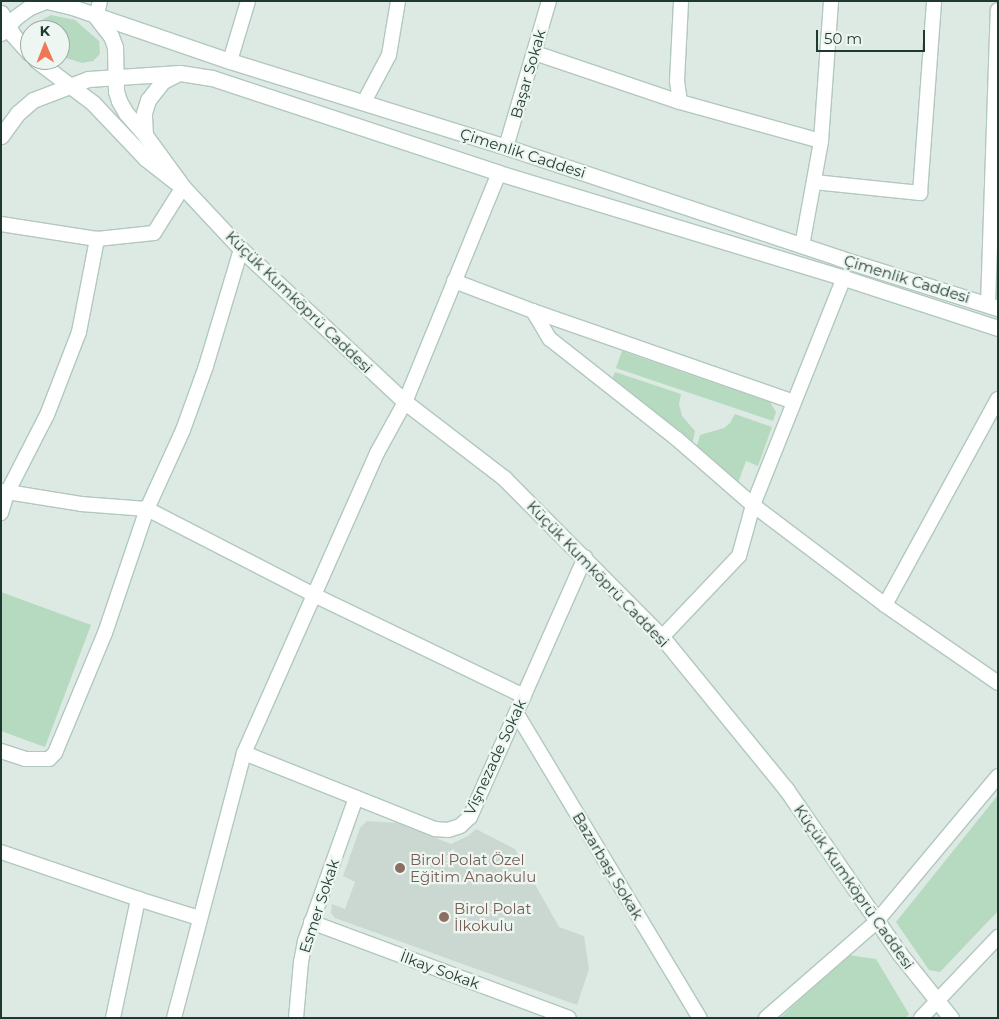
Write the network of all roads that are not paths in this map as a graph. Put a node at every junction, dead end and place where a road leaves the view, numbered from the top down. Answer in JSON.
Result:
{"nodes":[{"id":1,"x":46,"y":1,"type":"edge"},
{"id":2,"x":100,"y":1,"type":"edge"},
{"id":3,"x":248,"y":1,"type":"edge"},
{"id":4,"x":398,"y":1,"type":"edge"},
{"id":5,"x":549,"y":1,"type":"edge"},
{"id":6,"x":681,"y":1,"type":"edge"},
{"id":7,"x":831,"y":1,"type":"edge"},
{"id":8,"x":934,"y":1,"type":"edge"},
{"id":9,"x":998,"y":10,"type":"edge"},
{"id":10,"x":96,"y":17,"type":"junction"},
{"id":11,"x":3,"y":23,"type":"edge"},
{"id":12,"x":20,"y":43,"type":"edge"},
{"id":13,"x":535,"y":53,"type":"junction"},
{"id":14,"x":230,"y":61,"type":"junction"},
{"id":15,"x":50,"y":70,"type":"edge"},
{"id":16,"x":180,"y":73,"type":"junction"},
{"id":17,"x":115,"y":75,"type":"junction"},
{"id":18,"x":70,"y":84,"type":"junction"},
{"id":19,"x":364,"y":102,"type":"junction"},
{"id":20,"x":680,"y":102,"type":"junction"},
{"id":21,"x":145,"y":135,"type":"junction"},
{"id":22,"x":1,"y":136,"type":"edge"},
{"id":23,"x":822,"y":141,"type":"junction"},
{"id":24,"x":506,"y":146,"type":"junction"},
{"id":25,"x":499,"y":173,"type":"junction"},
{"id":26,"x":814,"y":182,"type":"junction"},
{"id":27,"x":183,"y":187,"type":"junction"},
{"id":28,"x":1,"y":224,"type":"edge"},
{"id":29,"x":97,"y":239,"type":"junction"},
{"id":30,"x":802,"y":246,"type":"junction"},
{"id":31,"x":241,"y":249,"type":"junction"},
{"id":32,"x":844,"y":278,"type":"junction"},
{"id":33,"x":454,"y":281,"type":"junction"},
{"id":34,"x":993,"y":306,"type":"edge"},
{"id":35,"x":532,"y":311,"type":"junction"},
{"id":36,"x":998,"y":328,"type":"edge"},
{"id":37,"x":998,"y":399,"type":"edge"},
{"id":38,"x":405,"y":402,"type":"junction"},
{"id":39,"x":794,"y":402,"type":"junction"},
{"id":40,"x":4,"y":492,"type":"edge"},
{"id":41,"x":753,"y":505,"type":"junction"},
{"id":42,"x":147,"y":509,"type":"junction"},
{"id":43,"x":1,"y":513,"type":"edge"},
{"id":44,"x":584,"y":557,"type":"junction"},
{"id":45,"x":314,"y":595,"type":"junction"},
{"id":46,"x":885,"y":605,"type":"junction"},
{"id":47,"x":662,"y":637,"type":"junction"},
{"id":48,"x":998,"y":683,"type":"edge"},
{"id":49,"x":524,"y":696,"type":"junction"},
{"id":50,"x":517,"y":714,"type":"junction"},
{"id":51,"x":1,"y":751,"type":"edge"},
{"id":52,"x":244,"y":753,"type":"junction"},
{"id":53,"x":998,"y":776,"type":"edge"},
{"id":54,"x":356,"y":798,"type":"junction"},
{"id":55,"x":1,"y":852,"type":"edge"},
{"id":56,"x":138,"y":899,"type":"junction"},
{"id":57,"x":199,"y":918,"type":"junction"},
{"id":58,"x":311,"y":922,"type":"junction"},
{"id":59,"x":876,"y":922,"type":"junction"},
{"id":60,"x":998,"y":937,"type":"edge"},
{"id":61,"x":936,"y":1001,"type":"junction"},
{"id":62,"x":113,"y":1018,"type":"edge"},
{"id":63,"x":174,"y":1018,"type":"edge"},
{"id":64,"x":296,"y":1018,"type":"edge"},
{"id":65,"x":569,"y":1018,"type":"edge"},
{"id":66,"x":700,"y":1018,"type":"edge"},
{"id":67,"x":766,"y":1018,"type":"edge"},
{"id":68,"x":921,"y":1018,"type":"edge"},
{"id":69,"x":951,"y":1018,"type":"edge"}],
"edges":[{"from":1,"to":10,"type":"street","name":"Çimenlik Caddesi"},
{"from":1,"to":11,"type":"street"},
{"from":2,"to":10,"type":"street"},
{"from":3,"to":14,"type":"street"},
{"from":4,"to":19,"type":"street"},
{"from":5,"to":13,"type":"street","name":"Başar Sokak"},
{"from":6,"to":20,"type":"street"},
{"from":7,"to":23,"type":"street"},
{"from":8,"to":26,"type":"street"},
{"from":9,"to":34,"type":"street"},
{"from":10,"to":14,"type":"street","name":"Çimenlik Caddesi"},
{"from":10,"to":17,"type":"street","name":"Küçük Kumköprü Caddesi"},
{"from":11,"to":12,"type":"street"},
{"from":13,"to":20,"type":"street"},
{"from":13,"to":24,"type":"street","name":"Başar Sokak"},
{"from":14,"to":19,"type":"street","name":"Çimenlik Caddesi"},
{"from":15,"to":18,"type":"street","name":"Küçük Kumköprü Caddesi"},
{"from":16,"to":17,"type":"street","name":"Çimenlik Caddesi"},
{"from":16,"to":21,"type":"street"},
{"from":16,"to":25,"type":"street","name":"Çimenlik Caddesi"},
{"from":17,"to":18,"type":"street","name":"Çimenlik Caddesi"},
{"from":17,"to":21,"type":"street","name":"Küçük Kumköprü Caddesi"},
{"from":18,"to":22,"type":"street","name":"Çimenlik Caddesi"},
{"from":18,"to":27,"type":"street","name":"Küçük Kumköprü Caddesi"},
{"from":19,"to":24,"type":"street","name":"Çimenlik Caddesi"},
{"from":20,"to":23,"type":"street"},
{"from":21,"to":27,"type":"street","name":"Küçük Kumköprü Caddesi"},
{"from":23,"to":26,"type":"street"},
{"from":24,"to":30,"type":"street","name":"Çimenlik Caddesi"},
{"from":25,"to":32,"type":"street","name":"Çimenlik Caddesi"},
{"from":25,"to":33,"type":"street"},
{"from":26,"to":30,"type":"street"},
{"from":27,"to":29,"type":"street"},
{"from":27,"to":31,"type":"street","name":"Küçük Kumköprü Caddesi"},
{"from":28,"to":29,"type":"street"},
{"from":29,"to":40,"type":"street"},
{"from":30,"to":34,"type":"street","name":"Çimenlik Caddesi"},
{"from":31,"to":38,"type":"street","name":"Küçük Kumköprü Caddesi"},
{"from":31,"to":42,"type":"street"},
{"from":32,"to":36,"type":"street","name":"Çimenlik Caddesi"},
{"from":32,"to":39,"type":"street"},
{"from":33,"to":35,"type":"street"},
{"from":33,"to":38,"type":"street"},
{"from":35,"to":39,"type":"street"},
{"from":35,"to":41,"type":"street"},
{"from":37,"to":46,"type":"street"},
{"from":38,"to":44,"type":"street","name":"Küçük Kumköprü Caddesi"},
{"from":38,"to":45,"type":"street"},
{"from":39,"to":41,"type":"street"},
{"from":40,"to":42,"type":"street"},
{"from":40,"to":43,"type":"street"},
{"from":41,"to":46,"type":"street"},
{"from":41,"to":47,"type":"street"},
{"from":42,"to":45,"type":"street"},
{"from":42,"to":51,"type":"street"},
{"from":44,"to":47,"type":"street","name":"Küçük Kumköprü Caddesi"},
{"from":44,"to":49,"type":"street","name":"Vişnezade Sokak"},
{"from":45,"to":49,"type":"street"},
{"from":45,"to":52,"type":"street"},
{"from":46,"to":48,"type":"street"},
{"from":47,"to":59,"type":"street","name":"Küçük Kumköprü Caddesi"},
{"from":49,"to":50,"type":"street","name":"Vişnezade Sokak"},
{"from":50,"to":54,"type":"street","name":"Vişnezade Sokak"},
{"from":50,"to":66,"type":"street","name":"Bazarbaşı Sokak"},
{"from":52,"to":54,"type":"street","name":"Vişnezade Sokak"},
{"from":52,"to":57,"type":"street"},
{"from":53,"to":59,"type":"street"},
{"from":54,"to":58,"type":"street","name":"Esmer Sokak"},
{"from":55,"to":56,"type":"street"},
{"from":56,"to":57,"type":"street"},
{"from":56,"to":62,"type":"street"},
{"from":57,"to":63,"type":"street"},
{"from":58,"to":64,"type":"street","name":"Esmer Sokak"},
{"from":58,"to":65,"type":"street","name":"İlkay Sokak"},
{"from":59,"to":61,"type":"street","name":"Küçük Kumköprü Caddesi"},
{"from":59,"to":67,"type":"street"},
{"from":60,"to":61,"type":"street"},
{"from":61,"to":68,"type":"street"},
{"from":61,"to":69,"type":"street","name":"Küçük Kumköprü Caddesi"}]}
